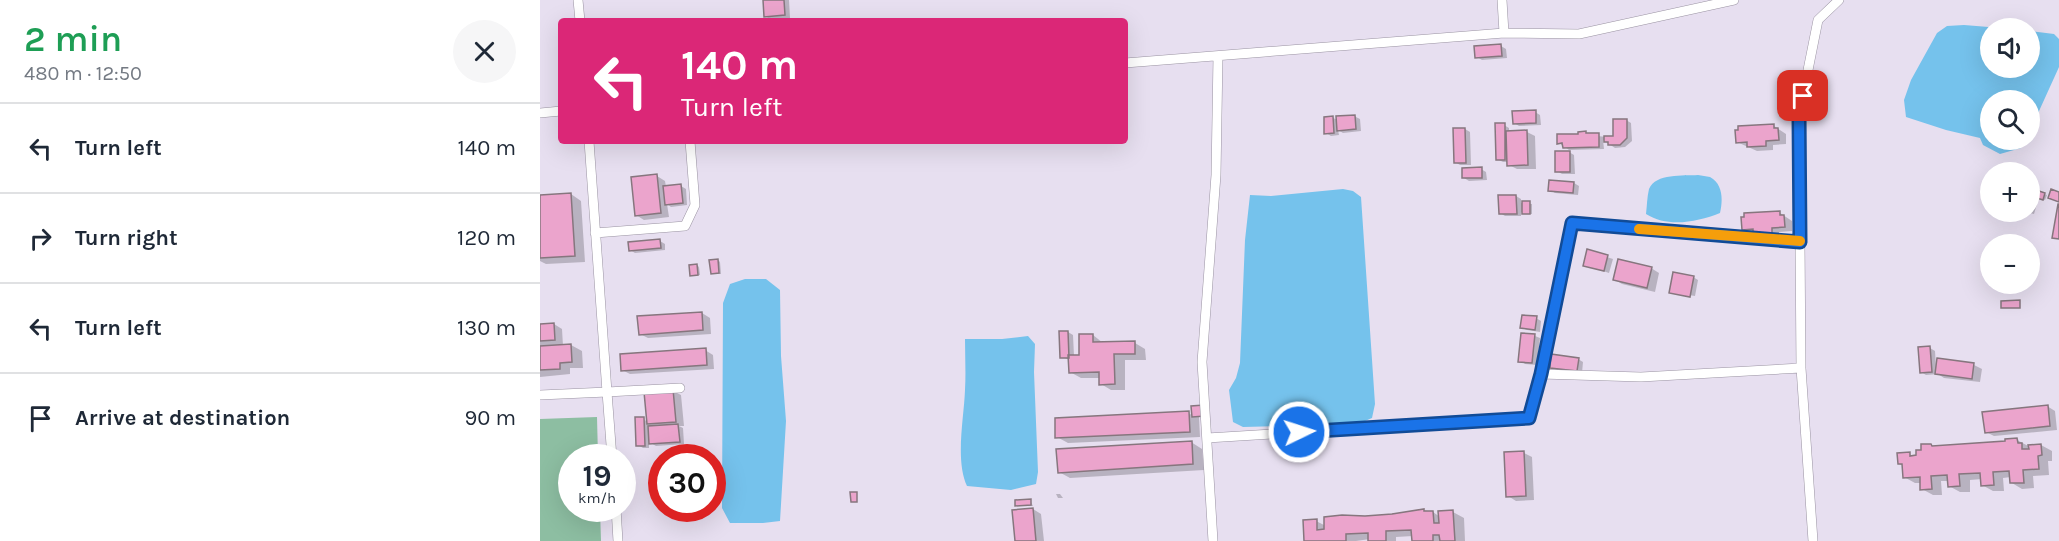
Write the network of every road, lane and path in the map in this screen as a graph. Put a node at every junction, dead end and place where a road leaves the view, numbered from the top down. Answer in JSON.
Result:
{"nodes":[{"id":1,"x":578,"y":0,"type":"edge"},
{"id":2,"x":1502,"y":0,"type":"edge"},
{"id":3,"x":1734,"y":0,"type":"edge"},
{"id":4,"x":1839,"y":0,"type":"edge"},
{"id":5,"x":580,"y":18,"type":"edge"},
{"id":6,"x":1504,"y":33,"type":"junction"},
{"id":7,"x":1218,"y":56,"type":"junction"},
{"id":8,"x":1128,"y":63,"type":"edge"},
{"id":9,"x":558,"y":111,"type":"edge"},
{"id":10,"x":540,"y":113,"type":"edge"},
{"id":11,"x":589,"y":144,"type":"edge"},
{"id":12,"x":690,"y":144,"type":"edge"},
{"id":13,"x":595,"y":233,"type":"junction"},
{"id":14,"x":1800,"y":242,"type":"junction"},
{"id":15,"x":1801,"y":368,"type":"junction"},
{"id":16,"x":1541,"y":374,"type":"junction"},
{"id":17,"x":680,"y":388,"type":"dead end"},
{"id":18,"x":607,"y":392,"type":"junction"},
{"id":19,"x":540,"y":395,"type":"edge"},
{"id":20,"x":1207,"y":438,"type":"junction"},
{"id":21,"x":611,"y":444,"type":"edge"},
{"id":22,"x":617,"y":522,"type":"edge"},
{"id":23,"x":618,"y":541,"type":"edge"},
{"id":24,"x":1213,"y":541,"type":"edge"},
{"id":25,"x":1813,"y":541,"type":"edge"}],
"edges":[{"from":1,"to":5,"type":"street"},
{"from":2,"to":6,"type":"street"},
{"from":3,"to":6,"type":"street"},
{"from":4,"to":14,"type":"street"},
{"from":6,"to":7,"type":"street"},
{"from":7,"to":8,"type":"street"},
{"from":7,"to":20,"type":"street"},
{"from":9,"to":10,"type":"street"},
{"from":11,"to":13,"type":"street"},
{"from":12,"to":13,"type":"street"},
{"from":13,"to":18,"type":"street"},
{"from":14,"to":15,"type":"street"},
{"from":14,"to":16,"type":"street"},
{"from":15,"to":16,"type":"street"},
{"from":15,"to":25,"type":"street"},
{"from":16,"to":20,"type":"street"},
{"from":17,"to":18,"type":"street"},
{"from":18,"to":19,"type":"street"},
{"from":18,"to":21,"type":"street"},
{"from":20,"to":24,"type":"street"},
{"from":22,"to":23,"type":"street"}]}
